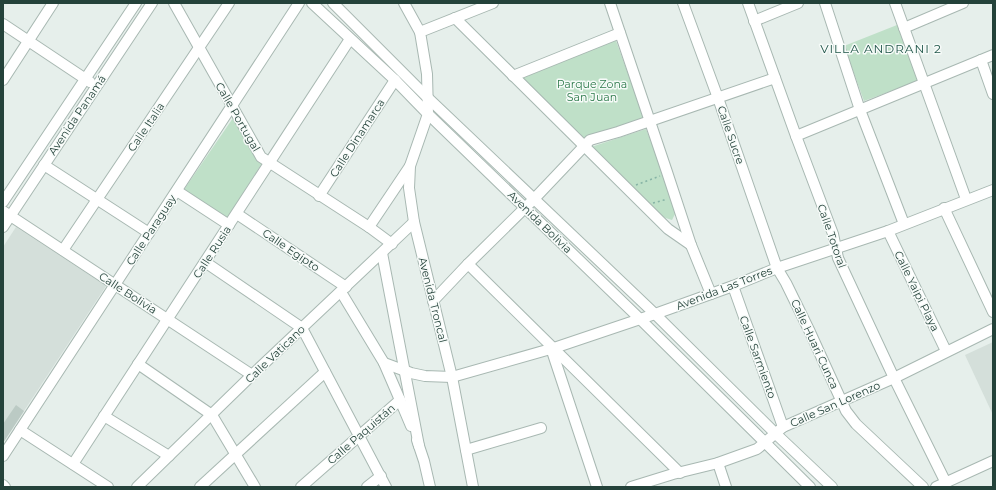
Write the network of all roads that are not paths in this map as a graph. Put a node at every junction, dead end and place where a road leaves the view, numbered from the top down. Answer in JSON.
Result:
{"nodes":[{"id":1,"x":53,"y":3,"type":"edge"},
{"id":2,"x":136,"y":3,"type":"edge"},
{"id":3,"x":152,"y":3,"type":"edge"},
{"id":4,"x":174,"y":3,"type":"edge"},
{"id":5,"x":229,"y":3,"type":"edge"},
{"id":6,"x":300,"y":3,"type":"edge"},
{"id":7,"x":312,"y":3,"type":"edge"},
{"id":8,"x":333,"y":3,"type":"edge"},
{"id":9,"x":404,"y":3,"type":"edge"},
{"id":10,"x":610,"y":3,"type":"edge"},
{"id":11,"x":683,"y":3,"type":"edge"},
{"id":12,"x":748,"y":3,"type":"edge"},
{"id":13,"x":798,"y":3,"type":"edge"},
{"id":14,"x":825,"y":3,"type":"edge"},
{"id":15,"x":895,"y":3,"type":"edge"},
{"id":16,"x":963,"y":3,"type":"edge"},
{"id":17,"x":487,"y":4,"type":"edge"},
{"id":18,"x":456,"y":18,"type":"junction"},
{"id":19,"x":754,"y":21,"type":"junction"},
{"id":20,"x":3,"y":24,"type":"edge"},
{"id":21,"x":904,"y":28,"type":"junction"},
{"id":22,"x":420,"y":32,"type":"junction"},
{"id":23,"x":620,"y":33,"type":"junction"},
{"id":24,"x":350,"y":39,"type":"junction"},
{"id":25,"x":28,"y":41,"type":"junction"},
{"id":26,"x":199,"y":47,"type":"junction"},
{"id":27,"x":993,"y":56,"type":"edge"},
{"id":28,"x":981,"y":60,"type":"junction"},
{"id":29,"x":513,"y":76,"type":"junction"},
{"id":30,"x":775,"y":78,"type":"junction"},
{"id":31,"x":85,"y":79,"type":"junction"},
{"id":32,"x":3,"y":80,"type":"edge"},
{"id":33,"x":395,"y":80,"type":"junction"},
{"id":34,"x":924,"y":84,"type":"junction"},
{"id":35,"x":96,"y":87,"type":"junction"},
{"id":36,"x":993,"y":94,"type":"edge"},
{"id":37,"x":427,"y":97,"type":"junction"},
{"id":38,"x":718,"y":98,"type":"junction"},
{"id":39,"x":232,"y":107,"type":"junction"},
{"id":40,"x":860,"y":110,"type":"junction"},
{"id":41,"x":428,"y":114,"type":"junction"},
{"id":42,"x":650,"y":121,"type":"junction"},
{"id":43,"x":796,"y":136,"type":"junction"},
{"id":44,"x":584,"y":146,"type":"junction"},
{"id":45,"x":270,"y":163,"type":"junction"},
{"id":46,"x":44,"y":165,"type":"junction"},
{"id":47,"x":410,"y":166,"type":"junction"},
{"id":48,"x":993,"y":190,"type":"edge"},
{"id":49,"x":177,"y":191,"type":"junction"},
{"id":50,"x":319,"y":196,"type":"junction"},
{"id":51,"x":97,"y":199,"type":"junction"},
{"id":52,"x":966,"y":199,"type":"junction"},
{"id":53,"x":534,"y":200,"type":"junction"},
{"id":54,"x":3,"y":202,"type":"edge"},
{"id":55,"x":525,"y":208,"type":"junction"},
{"id":56,"x":944,"y":208,"type":"junction"},
{"id":57,"x":7,"y":213,"type":"edge"},
{"id":58,"x":237,"y":214,"type":"junction"},
{"id":59,"x":414,"y":222,"type":"junction"},
{"id":60,"x":904,"y":224,"type":"junction"},
{"id":61,"x":229,"y":225,"type":"junction"},
{"id":62,"x":3,"y":227,"type":"edge"},
{"id":63,"x":369,"y":227,"type":"junction"},
{"id":64,"x":888,"y":231,"type":"junction"},
{"id":65,"x":149,"y":233,"type":"junction"},
{"id":66,"x":392,"y":244,"type":"junction"},
{"id":67,"x":691,"y":245,"type":"junction"},
{"id":68,"x":836,"y":249,"type":"junction"},
{"id":69,"x":63,"y":250,"type":"junction"},
{"id":70,"x":382,"y":253,"type":"junction"},
{"id":71,"x":205,"y":262,"type":"junction"},
{"id":72,"x":468,"y":264,"type":"junction"},
{"id":73,"x":777,"y":268,"type":"junction"},
{"id":74,"x":115,"y":284,"type":"junction"},
{"id":75,"x":733,"y":286,"type":"junction"},
{"id":76,"x":343,"y":289,"type":"junction"},
{"id":77,"x":711,"y":294,"type":"junction"},
{"id":78,"x":433,"y":301,"type":"junction"},
{"id":79,"x":993,"y":312,"type":"edge"},
{"id":80,"x":655,"y":314,"type":"junction"},
{"id":81,"x":168,"y":319,"type":"junction"},
{"id":82,"x":640,"y":319,"type":"junction"},
{"id":83,"x":302,"y":328,"type":"junction"},
{"id":84,"x":993,"y":329,"type":"edge"},
{"id":85,"x":552,"y":348,"type":"junction"},
{"id":86,"x":946,"y":351,"type":"junction"},
{"id":87,"x":384,"y":363,"type":"junction"},
{"id":88,"x":138,"y":364,"type":"junction"},
{"id":89,"x":405,"y":371,"type":"junction"},
{"id":90,"x":325,"y":372,"type":"junction"},
{"id":91,"x":252,"y":375,"type":"junction"},
{"id":92,"x":452,"y":377,"type":"junction"},
{"id":93,"x":894,"y":378,"type":"junction"},
{"id":94,"x":400,"y":400,"type":"junction"},
{"id":95,"x":841,"y":401,"type":"junction"},
{"id":96,"x":212,"y":415,"type":"junction"},
{"id":97,"x":104,"y":416,"type":"junction"},
{"id":98,"x":541,"y":428,"type":"dead end"},
{"id":99,"x":20,"y":430,"type":"junction"},
{"id":100,"x":779,"y":431,"type":"junction"},
{"id":101,"x":358,"y":436,"type":"junction"},
{"id":102,"x":766,"y":443,"type":"junction"},
{"id":103,"x":419,"y":446,"type":"junction"},
{"id":104,"x":466,"y":450,"type":"junction"},
{"id":105,"x":235,"y":454,"type":"junction"},
{"id":106,"x":3,"y":456,"type":"edge"},
{"id":107,"x":169,"y":456,"type":"junction"},
{"id":108,"x":993,"y":461,"type":"edge"},
{"id":109,"x":718,"y":463,"type":"junction"},
{"id":110,"x":73,"y":464,"type":"junction"},
{"id":111,"x":680,"y":473,"type":"junction"},
{"id":112,"x":381,"y":476,"type":"junction"},
{"id":113,"x":946,"y":482,"type":"junction"},
{"id":114,"x":647,"y":485,"type":"edge"},
{"id":115,"x":807,"y":485,"type":"edge"},
{"id":116,"x":108,"y":487,"type":"edge"},
{"id":117,"x":137,"y":487,"type":"edge"},
{"id":118,"x":200,"y":487,"type":"edge"},
{"id":119,"x":255,"y":487,"type":"edge"},
{"id":120,"x":301,"y":487,"type":"edge"},
{"id":121,"x":367,"y":487,"type":"edge"},
{"id":122,"x":386,"y":487,"type":"edge"},
{"id":123,"x":430,"y":487,"type":"edge"},
{"id":124,"x":474,"y":487,"type":"edge"},
{"id":125,"x":597,"y":487,"type":"edge"},
{"id":126,"x":631,"y":487,"type":"edge"},
{"id":127,"x":726,"y":487,"type":"edge"},
{"id":128,"x":832,"y":487,"type":"edge"},
{"id":129,"x":922,"y":487,"type":"edge"},
{"id":130,"x":936,"y":487,"type":"edge"}],
"edges":[{"from":1,"to":25,"type":"street"},
{"from":2,"to":31,"type":"street"},
{"from":3,"to":35,"type":"street","name":"Avenida Panamá"},
{"from":4,"to":26,"type":"street","name":"Calle Portugal"},
{"from":5,"to":26,"type":"street","name":"Calle Italia"},
{"from":6,"to":39,"type":"street","name":"Calle Paraguay"},
{"from":7,"to":24,"type":"street","name":"Avenida Bolivia"},
{"from":8,"to":37,"type":"street","name":"Avenida Bolivia"},
{"from":9,"to":22,"type":"street"},
{"from":10,"to":23,"type":"street"},
{"from":11,"to":38,"type":"street","name":"Calle Sucre"},
{"from":12,"to":19,"type":"street","name":"Calle Totoral"},
{"from":13,"to":19,"type":"street"},
{"from":14,"to":40,"type":"street"},
{"from":15,"to":21,"type":"street"},
{"from":16,"to":21,"type":"street"},
{"from":17,"to":18,"type":"street"},
{"from":18,"to":22,"type":"street"},
{"from":18,"to":29,"type":"street"},
{"from":19,"to":30,"type":"street","name":"Calle Totoral"},
{"from":20,"to":25,"type":"street"},
{"from":21,"to":34,"type":"street"},
{"from":22,"to":37,"type":"street"},
{"from":23,"to":29,"type":"street"},
{"from":23,"to":42,"type":"street"},
{"from":24,"to":33,"type":"street","name":"Avenida Bolivia"},
{"from":24,"to":45,"type":"street","name":"Calle Rusia"},
{"from":25,"to":31,"type":"street"},
{"from":25,"to":32,"type":"street"},
{"from":26,"to":39,"type":"street","name":"Calle Portugal"},
{"from":26,"to":51,"type":"street","name":"Calle Italia"},
{"from":27,"to":28,"type":"street"},
{"from":28,"to":34,"type":"street"},
{"from":28,"to":36,"type":"street"},
{"from":29,"to":44,"type":"street"},
{"from":30,"to":38,"type":"street"},
{"from":30,"to":43,"type":"street","name":"Calle Totoral"},
{"from":31,"to":35,"type":"street"},
{"from":31,"to":54,"type":"street"},
{"from":33,"to":41,"type":"street","name":"Avenida Bolivia"},
{"from":33,"to":50,"type":"street","name":"Calle Dinamarca"},
{"from":34,"to":40,"type":"street"},
{"from":34,"to":52,"type":"street"},
{"from":35,"to":46,"type":"street","name":"Avenida Panamá"},
{"from":37,"to":41,"type":"street"},
{"from":37,"to":53,"type":"street","name":"Avenida Bolivia"},
{"from":38,"to":42,"type":"street"},
{"from":38,"to":73,"type":"street","name":"Calle Sucre"},
{"from":39,"to":45,"type":"street","name":"Calle Portugal"},
{"from":39,"to":49,"type":"street","name":"Calle Paraguay"},
{"from":40,"to":43,"type":"street"},
{"from":40,"to":60,"type":"street"},
{"from":41,"to":47,"type":"street","name":"Avenida Troncal"},
{"from":41,"to":55,"type":"street","name":"Avenida Bolivia"},
{"from":42,"to":44,"type":"street"},
{"from":42,"to":67,"type":"street"},
{"from":43,"to":68,"type":"street","name":"Calle Totoral"},
{"from":44,"to":53,"type":"street"},
{"from":44,"to":67,"type":"street"},
{"from":45,"to":50,"type":"street","name":"Calle Portugal"},
{"from":45,"to":58,"type":"street","name":"Calle Rusia"},
{"from":46,"to":51,"type":"street"},
{"from":46,"to":57,"type":"street","name":"Avenida Panamá"},
{"from":47,"to":59,"type":"street","name":"Avenida Troncal"},
{"from":47,"to":63,"type":"street"},
{"from":48,"to":52,"type":"street","name":"Avenida Las Torres"},
{"from":49,"to":61,"type":"street"},
{"from":49,"to":65,"type":"street","name":"Calle Paraguay"},
{"from":50,"to":63,"type":"street","name":"Calle Portugal"},
{"from":51,"to":65,"type":"street"},
{"from":51,"to":69,"type":"street","name":"Calle Italia"},
{"from":52,"to":56,"type":"street","name":"Avenida Las Torres"},
{"from":53,"to":55,"type":"street"},
{"from":53,"to":80,"type":"street","name":"Avenida Bolivia"},
{"from":55,"to":72,"type":"street"},
{"from":55,"to":82,"type":"street","name":"Avenida Bolivia"},
{"from":56,"to":60,"type":"street","name":"Avenida Las Torres"},
{"from":56,"to":79,"type":"street"},
{"from":57,"to":62,"type":"street","name":"Avenida Panamá"},
{"from":57,"to":69,"type":"street","name":"Calle Bolivia"},
{"from":58,"to":61,"type":"street","name":"Calle Rusia"},
{"from":58,"to":76,"type":"street","name":"Calle Egipto"},
{"from":59,"to":66,"type":"street","name":"Calle Vaticano"},
{"from":59,"to":78,"type":"street","name":"Avenida Troncal"},
{"from":60,"to":64,"type":"street","name":"Avenida Las Torres"},
{"from":61,"to":71,"type":"street","name":"Calle Rusia"},
{"from":63,"to":66,"type":"street","name":"Calle Portugal"},
{"from":64,"to":68,"type":"street","name":"Avenida Las Torres"},
{"from":64,"to":86,"type":"street","name":"Calle Yaipi Playa"},
{"from":65,"to":74,"type":"street","name":"Calle Paraguay"},
{"from":66,"to":70,"type":"street","name":"Calle Vaticano"},
{"from":67,"to":77,"type":"street"},
{"from":68,"to":73,"type":"street","name":"Avenida Las Torres"},
{"from":68,"to":93,"type":"street","name":"Calle Totoral"},
{"from":69,"to":74,"type":"street","name":"Calle Bolivia"},
{"from":70,"to":76,"type":"street","name":"Calle Vaticano"},
{"from":70,"to":89,"type":"street"},
{"from":71,"to":81,"type":"street","name":"Calle Rusia"},
{"from":71,"to":83,"type":"street"},
{"from":72,"to":78,"type":"street"},
{"from":72,"to":85,"type":"street"},
{"from":73,"to":75,"type":"street","name":"Avenida Las Torres"},
{"from":73,"to":95,"type":"street","name":"Calle Huari Cunca"},
{"from":74,"to":81,"type":"street","name":"Calle Bolivia"},
{"from":74,"to":99,"type":"street","name":"Calle Paraguay"},
{"from":75,"to":77,"type":"street","name":"Avenida Las Torres"},
{"from":75,"to":100,"type":"street","name":"Calle Sarmiento"},
{"from":76,"to":83,"type":"street","name":"Calle Vaticano"},
{"from":76,"to":87,"type":"street","name":"Calle Paquistán"},
{"from":77,"to":80,"type":"street","name":"Avenida Las Torres"},
{"from":78,"to":92,"type":"street","name":"Avenida Troncal"},
{"from":80,"to":82,"type":"street","name":"Avenida Las Torres"},
{"from":80,"to":100,"type":"street","name":"Avenida Bolivia"},
{"from":81,"to":88,"type":"street","name":"Calle Rusia"},
{"from":81,"to":91,"type":"street","name":"Calle Bolivia"},
{"from":82,"to":85,"type":"street","name":"Avenida Las Torres"},
{"from":82,"to":102,"type":"street","name":"Avenida Bolivia"},
{"from":83,"to":90,"type":"street"},
{"from":83,"to":91,"type":"street","name":"Calle Vaticano"},
{"from":84,"to":86,"type":"street","name":"Calle San Lorenzo"},
{"from":85,"to":92,"type":"street","name":"Avenida Las Torres"},
{"from":85,"to":111,"type":"street"},
{"from":85,"to":125,"type":"street"},
{"from":86,"to":93,"type":"street","name":"Calle San Lorenzo"},
{"from":87,"to":89,"type":"street","name":"Avenida Las Torres"},
{"from":87,"to":94,"type":"street","name":"Calle Paquistán"},
{"from":88,"to":96,"type":"street"},
{"from":88,"to":97,"type":"street","name":"Calle Rusia"},
{"from":89,"to":92,"type":"street","name":"Avenida Las Torres"},
{"from":89,"to":103,"type":"street"},
{"from":90,"to":101,"type":"street"},
{"from":90,"to":105,"type":"street"},
{"from":91,"to":96,"type":"street","name":"Calle Vaticano"},
{"from":92,"to":104,"type":"street","name":"Avenida Troncal"},
{"from":93,"to":95,"type":"street","name":"Calle San Lorenzo"},
{"from":93,"to":113,"type":"street","name":"Calle Totoral"},
{"from":94,"to":101,"type":"street","name":"Calle Paquistán"},
{"from":94,"to":103,"type":"street"},
{"from":95,"to":100,"type":"street","name":"Calle San Lorenzo"},
{"from":95,"to":129,"type":"street","name":"Calle Huari Cunca"},
{"from":96,"to":105,"type":"street"},
{"from":96,"to":107,"type":"street","name":"Calle Vaticano"},
{"from":97,"to":107,"type":"street"},
{"from":97,"to":110,"type":"street","name":"Calle Rusia"},
{"from":98,"to":104,"type":"street"},
{"from":99,"to":106,"type":"street","name":"Calle Paraguay"},
{"from":99,"to":110,"type":"street"},
{"from":100,"to":102,"type":"street","name":"Calle San Lorenzo"},
{"from":100,"to":128,"type":"street","name":"Avenida Bolivia"},
{"from":101,"to":112,"type":"street"},
{"from":101,"to":120,"type":"street","name":"Calle Paquistán"},
{"from":102,"to":109,"type":"street","name":"Calle San Lorenzo"},
{"from":102,"to":115,"type":"street","name":"Avenida Bolivia"},
{"from":103,"to":123,"type":"street"},
{"from":104,"to":124,"type":"street","name":"Avenida Troncal"},
{"from":105,"to":118,"type":"street"},
{"from":105,"to":119,"type":"street"},
{"from":107,"to":117,"type":"street","name":"Calle Vaticano"},
{"from":108,"to":113,"type":"street"},
{"from":109,"to":111,"type":"street","name":"Calle San Lorenzo"},
{"from":109,"to":127,"type":"street"},
{"from":110,"to":116,"type":"street"},
{"from":111,"to":114,"type":"street","name":"Calle San Lorenzo"},
{"from":112,"to":121,"type":"street"},
{"from":112,"to":122,"type":"street"},
{"from":113,"to":130,"type":"street"},
{"from":114,"to":126,"type":"street","name":"Calle San Lorenzo"}]}
